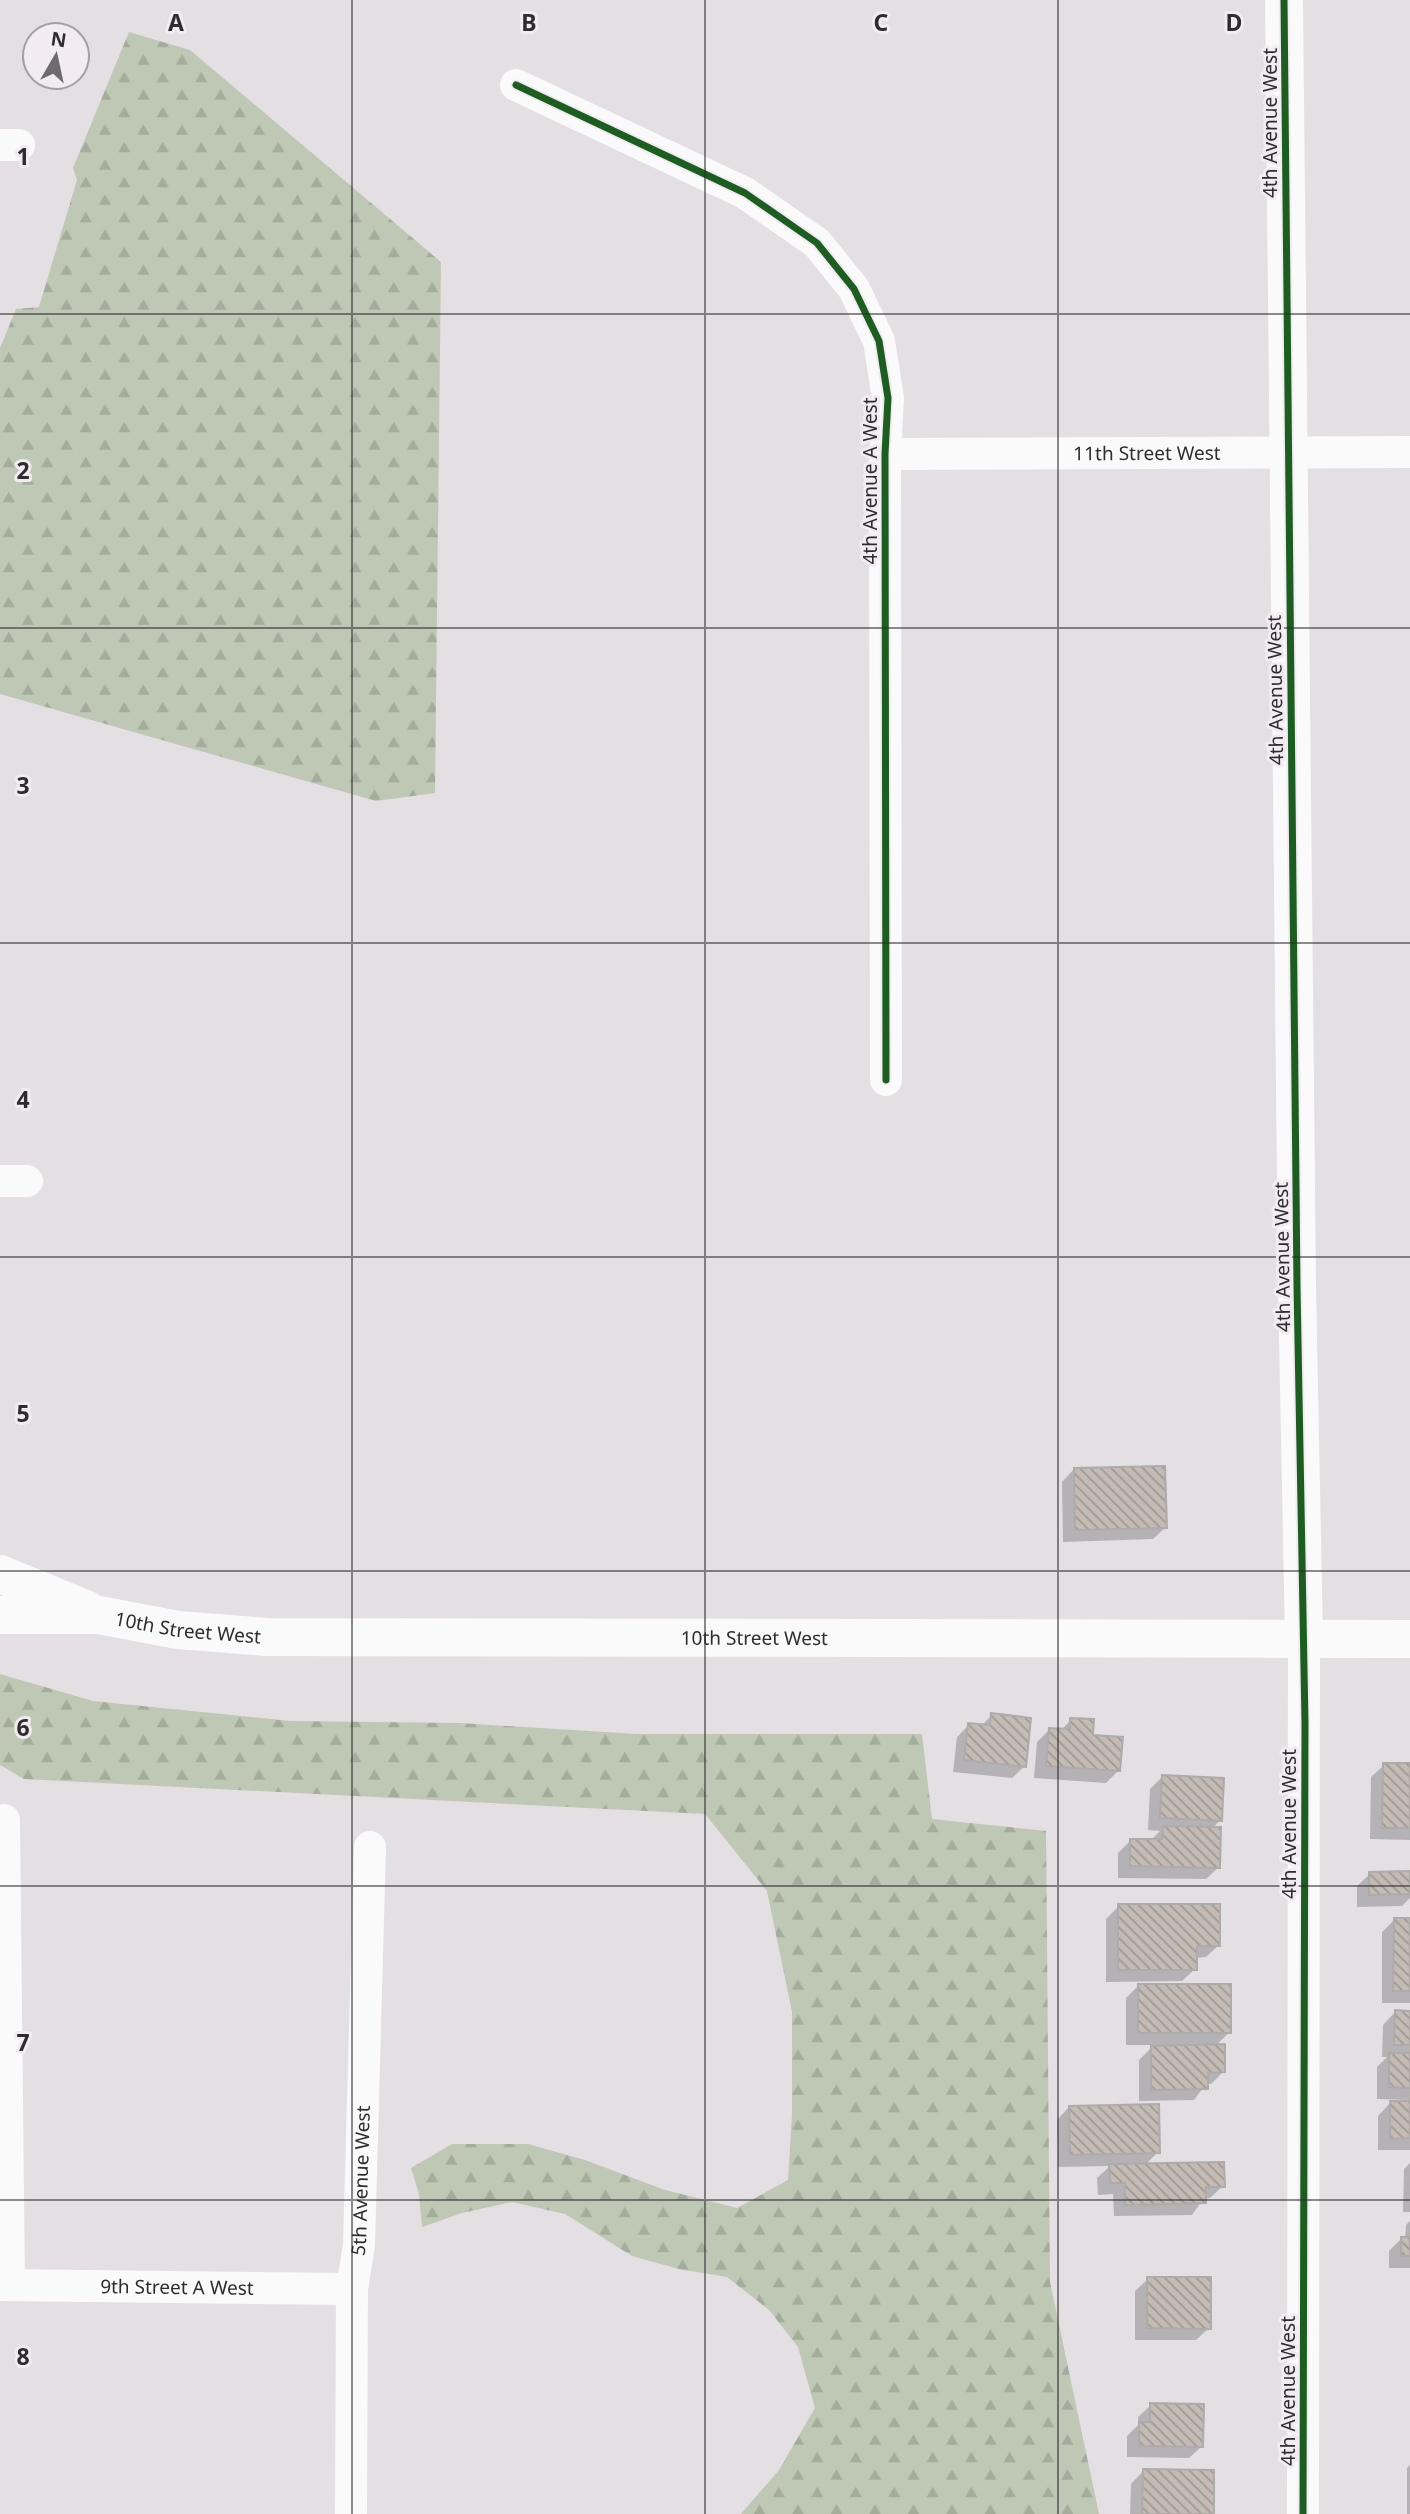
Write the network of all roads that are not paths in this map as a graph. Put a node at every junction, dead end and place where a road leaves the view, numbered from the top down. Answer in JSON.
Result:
{"nodes":[{"id":1,"x":1284,"y":0,"type":"edge"},
{"id":2,"x":516,"y":85,"type":"dead end"},
{"id":3,"x":1410,"y":452,"type":"edge"},
{"id":4,"x":1288,"y":453,"type":"junction"},
{"id":5,"x":886,"y":454,"type":"junction"},
{"id":6,"x":886,"y":1080,"type":"dead end"},
{"id":7,"x":0,"y":1574,"type":"edge"},
{"id":8,"x":0,"y":1615,"type":"edge"},
{"id":9,"x":99,"y":1615,"type":"junction"},
{"id":10,"x":1304,"y":1639,"type":"junction"},
{"id":11,"x":1410,"y":1639,"type":"edge"},
{"id":12,"x":4,"y":1821,"type":"dead end"},
{"id":13,"x":370,"y":1847,"type":"dead end"},
{"id":14,"x":4,"y":2285,"type":"edge"},
{"id":15,"x":352,"y":2289,"type":"junction"},
{"id":16,"x":351,"y":2514,"type":"edge"},
{"id":17,"x":1303,"y":2514,"type":"edge"}],
"edges":[{"from":1,"to":4,"type":"street","name":"4th Avenue West"},
{"from":2,"to":5,"type":"street","name":"4th Avenue A West"},
{"from":3,"to":4,"type":"street","name":"11th Street West"},
{"from":4,"to":5,"type":"street","name":"11th Street West"},
{"from":4,"to":10,"type":"street","name":"4th Avenue West"},
{"from":5,"to":6,"type":"street","name":"4th Avenue A West"},
{"from":7,"to":9,"type":"street","name":"10th Street West"},
{"from":8,"to":9,"type":"street","name":"10th Street West"},
{"from":9,"to":10,"type":"street","name":"10th Street West"},
{"from":10,"to":11,"type":"street","name":"10th Street West"},
{"from":10,"to":17,"type":"street","name":"4th Avenue West"},
{"from":12,"to":14,"type":"street"},
{"from":13,"to":15,"type":"street","name":"5th Avenue West"},
{"from":14,"to":15,"type":"street","name":"9th Street A West"},
{"from":15,"to":16,"type":"street","name":"5th Avenue West"}]}
